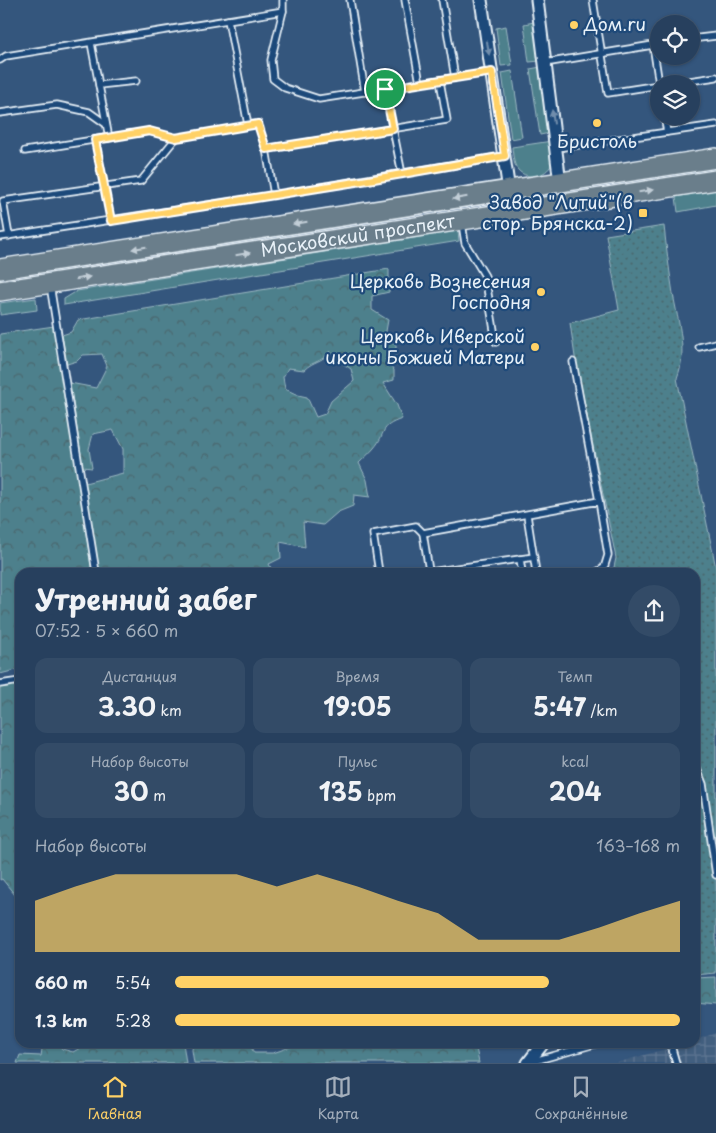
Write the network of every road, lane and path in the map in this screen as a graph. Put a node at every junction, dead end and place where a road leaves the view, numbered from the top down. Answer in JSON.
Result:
{"nodes":[{"id":1,"x":283,"y":0,"type":"edge"},
{"id":2,"x":350,"y":0,"type":"edge"},
{"id":3,"x":405,"y":0,"type":"edge"},
{"id":4,"x":442,"y":0,"type":"edge"},
{"id":5,"x":481,"y":0,"type":"edge"},
{"id":6,"x":537,"y":0,"type":"edge"},
{"id":7,"x":593,"y":0,"type":"edge"},
{"id":8,"x":283,"y":11,"type":"junction"},
{"id":9,"x":228,"y":20,"type":"junction"},
{"id":10,"x":716,"y":36,"type":"edge"},
{"id":11,"x":700,"y":39,"type":"edge"},
{"id":12,"x":91,"y":43,"type":"junction"},
{"id":13,"x":650,"y":46,"type":"edge"},
{"id":14,"x":602,"y":54,"type":"junction"},
{"id":15,"x":0,"y":60,"type":"edge"},
{"id":16,"x":545,"y":63,"type":"junction"},
{"id":17,"x":492,"y":72,"type":"junction"},
{"id":18,"x":716,"y":76,"type":"edge"},
{"id":19,"x":455,"y":78,"type":"junction"},
{"id":20,"x":700,"y":79,"type":"edge"},
{"id":21,"x":440,"y":80,"type":"junction"},
{"id":22,"x":136,"y":81,"type":"dead end"},
{"id":23,"x":420,"y":84,"type":"junction"},
{"id":24,"x":99,"y":85,"type":"junction"},
{"id":25,"x":650,"y":86,"type":"edge"},
{"id":26,"x":385,"y":89,"type":"junction"},
{"id":27,"x":365,"y":92,"type":"junction"},
{"id":28,"x":0,"y":113,"type":"edge"},
{"id":29,"x":106,"y":124,"type":"junction"},
{"id":30,"x":666,"y":125,"type":"edge"},
{"id":31,"x":716,"y":125,"type":"edge"},
{"id":32,"x":248,"y":126,"type":"junction"},
{"id":33,"x":393,"y":129,"type":"junction"},
{"id":34,"x":667,"y":132,"type":"junction"},
{"id":35,"x":109,"y":138,"type":"junction"},
{"id":36,"x":176,"y":138,"type":"junction"},
{"id":37,"x":95,"y":140,"type":"junction"},
{"id":38,"x":557,"y":148,"type":"junction"},
{"id":39,"x":266,"y":149,"type":"junction"},
{"id":40,"x":25,"y":152,"type":"dead end"},
{"id":41,"x":505,"y":156,"type":"junction"},
{"id":42,"x":716,"y":158,"type":"edge"},
{"id":43,"x":402,"y":174,"type":"junction"},
{"id":44,"x":716,"y":180,"type":"edge"},
{"id":45,"x":560,"y":183,"type":"junction"},
{"id":46,"x":104,"y":187,"type":"junction"},
{"id":47,"x":509,"y":191,"type":"junction"},
{"id":48,"x":274,"y":196,"type":"junction"},
{"id":49,"x":564,"y":204,"type":"junction"},
{"id":50,"x":513,"y":212,"type":"junction"},
{"id":51,"x":462,"y":220,"type":"junction"},
{"id":52,"x":111,"y":221,"type":"junction"},
{"id":53,"x":9,"y":236,"type":"junction"},
{"id":54,"x":0,"y":238,"type":"edge"},
{"id":55,"x":0,"y":269,"type":"edge"},
{"id":56,"x":50,"y":283,"type":"junction"},
{"id":57,"x":0,"y":291,"type":"edge"},
{"id":58,"x":496,"y":342,"type":"dead end"},
{"id":59,"x":716,"y":343,"type":"edge"},
{"id":60,"x":699,"y":347,"type":"dead end"},
{"id":61,"x":573,"y":362,"type":"dead end"},
{"id":62,"x":598,"y":501,"type":"junction"},
{"id":63,"x":527,"y":515,"type":"junction"},
{"id":64,"x":423,"y":533,"type":"junction"},
{"id":65,"x":534,"y":557,"type":"junction"},
{"id":66,"x":520,"y":559,"type":"junction"},
{"id":67,"x":95,"y":568,"type":"edge"},
{"id":68,"x":378,"y":568,"type":"edge"},
{"id":69,"x":429,"y":568,"type":"edge"},
{"id":70,"x":474,"y":568,"type":"edge"},
{"id":71,"x":521,"y":568,"type":"edge"},
{"id":72,"x":535,"y":568,"type":"edge"},
{"id":73,"x":604,"y":568,"type":"edge"},
{"id":74,"x":15,"y":682,"type":"edge"},
{"id":75,"x":0,"y":684,"type":"edge"},
{"id":76,"x":700,"y":776,"type":"edge"},
{"id":77,"x":716,"y":875,"type":"edge"},
{"id":78,"x":539,"y":1048,"type":"edge"},
{"id":79,"x":581,"y":1048,"type":"edge"},
{"id":80,"x":672,"y":1048,"type":"edge"},
{"id":81,"x":528,"y":1063,"type":"edge"},
{"id":82,"x":676,"y":1063,"type":"edge"}],
"edges":[{"from":1,"to":8,"type":"lane"},
{"from":2,"to":27,"type":"lane"},
{"from":3,"to":23,"type":"lane"},
{"from":4,"to":19,"type":"lane"},
{"from":5,"to":17,"type":"street","one_way":true},
{"from":6,"to":16,"type":"street"},
{"from":7,"to":14,"type":"lane"},
{"from":8,"to":9,"type":"lane"},
{"from":8,"to":27,"type":"lane"},
{"from":9,"to":12,"type":"lane"},
{"from":9,"to":32,"type":"lane"},
{"from":10,"to":11,"type":"lane"},
{"from":12,"to":15,"type":"lane"},
{"from":12,"to":24,"type":"lane"},
{"from":13,"to":14,"type":"lane"},
{"from":14,"to":16,"type":"lane"},
{"from":14,"to":25,"type":"lane"},
{"from":38,"to":16,"type":"street","one_way":true},
{"from":17,"to":19,"type":"lane"},
{"from":17,"to":41,"type":"street"},
{"from":18,"to":20,"type":"lane"},
{"from":19,"to":21,"type":"lane"},
{"from":21,"to":23,"type":"lane"},
{"from":21,"to":33,"type":"lane"},
{"from":22,"to":24,"type":"lane"},
{"from":23,"to":26,"type":"lane"},
{"from":24,"to":29,"type":"lane"},
{"from":26,"to":27,"type":"lane"},
{"from":26,"to":33,"type":"lane"},
{"from":28,"to":29,"type":"lane"},
{"from":29,"to":35,"type":"lane"},
{"from":30,"to":34,"type":"lane"},
{"from":31,"to":34,"type":"lane"},
{"from":32,"to":36,"type":"lane"},
{"from":32,"to":39,"type":"lane"},
{"from":33,"to":39,"type":"lane"},
{"from":33,"to":43,"type":"lane"},
{"from":34,"to":38,"type":"lane"},
{"from":35,"to":36,"type":"lane"},
{"from":35,"to":37,"type":"lane"},
{"from":36,"to":46,"type":"lane"},
{"from":37,"to":40,"type":"lane"},
{"from":37,"to":46,"type":"lane"},
{"from":38,"to":45,"type":"street"},
{"from":39,"to":48,"type":"lane"},
{"from":41,"to":43,"type":"lane"},
{"from":41,"to":47,"type":"street"},
{"from":42,"to":45,"type":"main road","name":"Московский проспект"},
{"from":43,"to":48,"type":"lane"},
{"from":49,"to":44,"type":"main road","name":"Московский проспект","one_way":true},
{"from":45,"to":47,"type":"main road","name":"Московский проспект"},
{"from":45,"to":49,"type":"main road"},
{"from":46,"to":52,"type":"lane"},
{"from":46,"to":53,"type":"lane"},
{"from":47,"to":50,"type":"main road"},
{"from":47,"to":55,"type":"main road","name":"Московский проспект","one_way":true},
{"from":48,"to":52,"type":"lane"},
{"from":49,"to":50,"type":"main road","name":"Московский проспект"},
{"from":50,"to":51,"type":"main road","name":"Московский проспект"},
{"from":56,"to":51,"type":"main road","name":"Московский проспект","one_way":true},
{"from":51,"to":58,"type":"lane"},
{"from":52,"to":53,"type":"lane"},
{"from":53,"to":54,"type":"lane"},
{"from":56,"to":57,"type":"main road","name":"Московский проспект"},
{"from":56,"to":67,"type":"lane"},
{"from":59,"to":60,"type":"lane"},
{"from":61,"to":62,"type":"lane"},
{"from":62,"to":63,"type":"lane"},
{"from":62,"to":73,"type":"lane"},
{"from":63,"to":64,"type":"lane"},
{"from":63,"to":65,"type":"lane"},
{"from":64,"to":68,"type":"lane"},
{"from":64,"to":69,"type":"lane"},
{"from":65,"to":66,"type":"lane"},
{"from":65,"to":72,"type":"lane"},
{"from":66,"to":70,"type":"lane"},
{"from":66,"to":71,"type":"lane"},
{"from":74,"to":75,"type":"lane"},
{"from":76,"to":77,"type":"lane"},
{"from":78,"to":81,"type":"street"},
{"from":79,"to":81,"type":"lane"},
{"from":80,"to":82,"type":"lane"}]}
